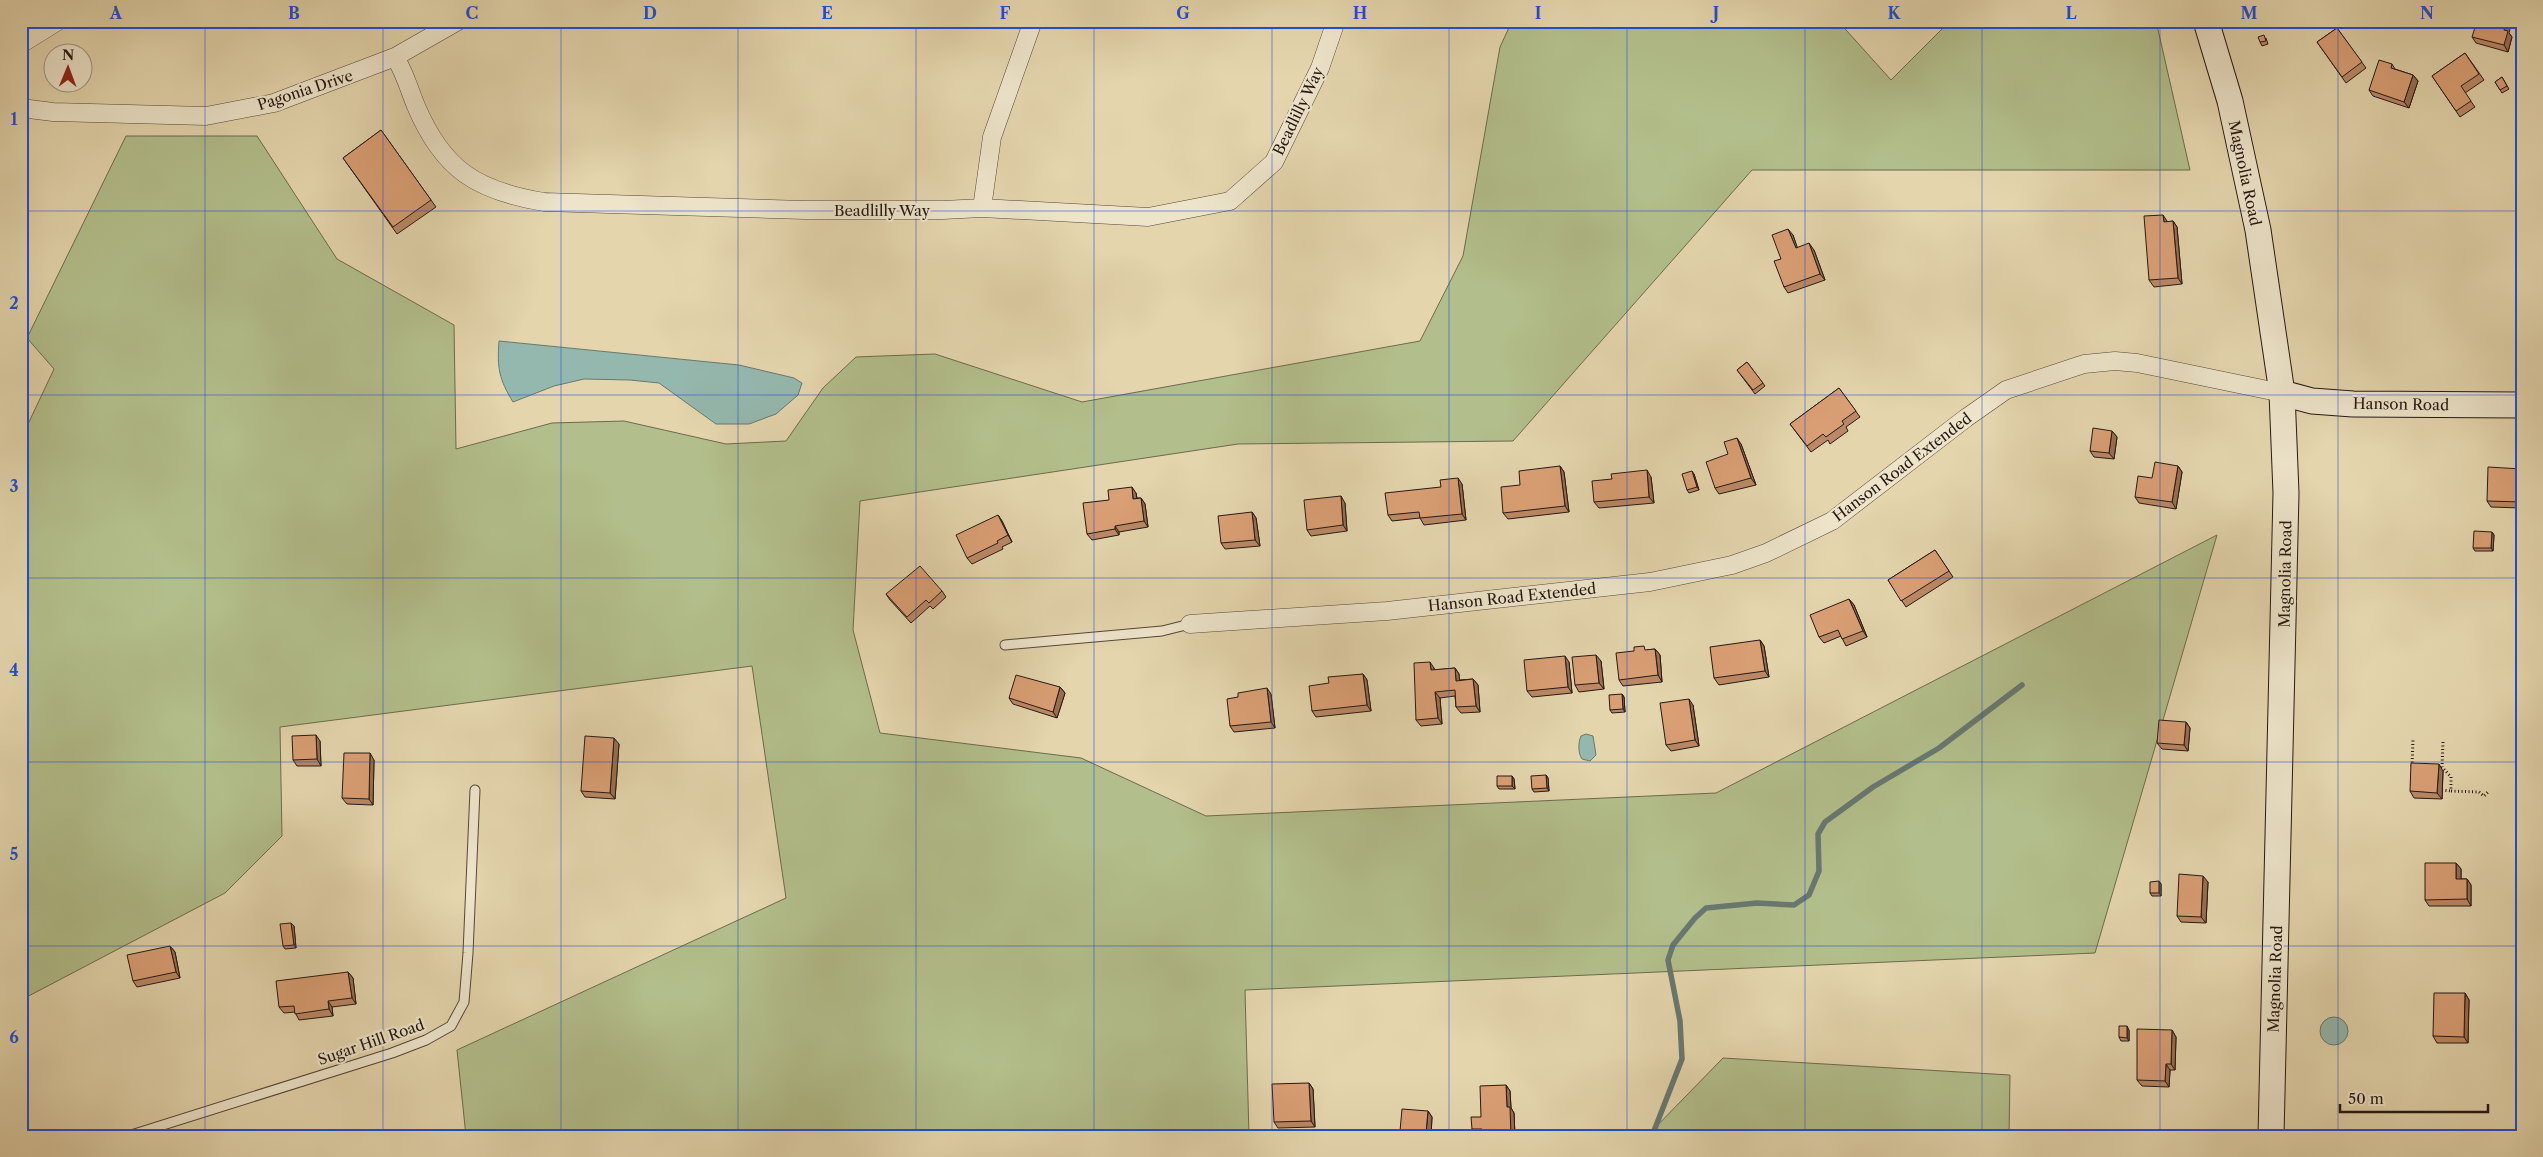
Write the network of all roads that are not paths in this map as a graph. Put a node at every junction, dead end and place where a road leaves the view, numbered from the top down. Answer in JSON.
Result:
{"nodes":[{"id":1,"x":58,"y":21,"type":"edge"},
{"id":2,"x":458,"y":21,"type":"edge"},
{"id":3,"x":1033,"y":21,"type":"edge"},
{"id":4,"x":1336,"y":21,"type":"edge"},
{"id":5,"x":2206,"y":21,"type":"edge"},
{"id":6,"x":21,"y":44,"type":"edge"},
{"id":7,"x":395,"y":57,"type":"junction"},
{"id":8,"x":21,"y":108,"type":"edge"},
{"id":9,"x":982,"y":208,"type":"junction"},
{"id":10,"x":2282,"y":393,"type":"junction"},
{"id":11,"x":2522,"y":405,"type":"edge"},
{"id":12,"x":1190,"y":624,"type":"joint"},
{"id":13,"x":1005,"y":645,"type":"dead end"},
{"id":14,"x":475,"y":790,"type":"dead end"},
{"id":15,"x":128,"y":1136,"type":"edge"},
{"id":16,"x":2271,"y":1136,"type":"edge"}],
"edges":[{"from":1,"to":6,"type":"street"},
{"from":2,"to":7,"type":"street","name":"Pagonia Drive"},
{"from":3,"to":9,"type":"street"},
{"from":4,"to":9,"type":"street","name":"Beadlilly Way"},
{"from":5,"to":10,"type":"main road","name":"Magnolia Road"},
{"from":7,"to":8,"type":"street","name":"Pagonia Drive"},
{"from":7,"to":9,"type":"street","name":"Beadlilly Way"},
{"from":10,"to":11,"type":"main road","name":"Hanson Road"},
{"from":10,"to":12,"type":"street","name":"Hanson Road Extended"},
{"from":10,"to":16,"type":"main road","name":"Magnolia Road"},
{"from":12,"to":13,"type":"lane"},
{"from":14,"to":15,"type":"lane","name":"Sugar Hill Road"}]}
